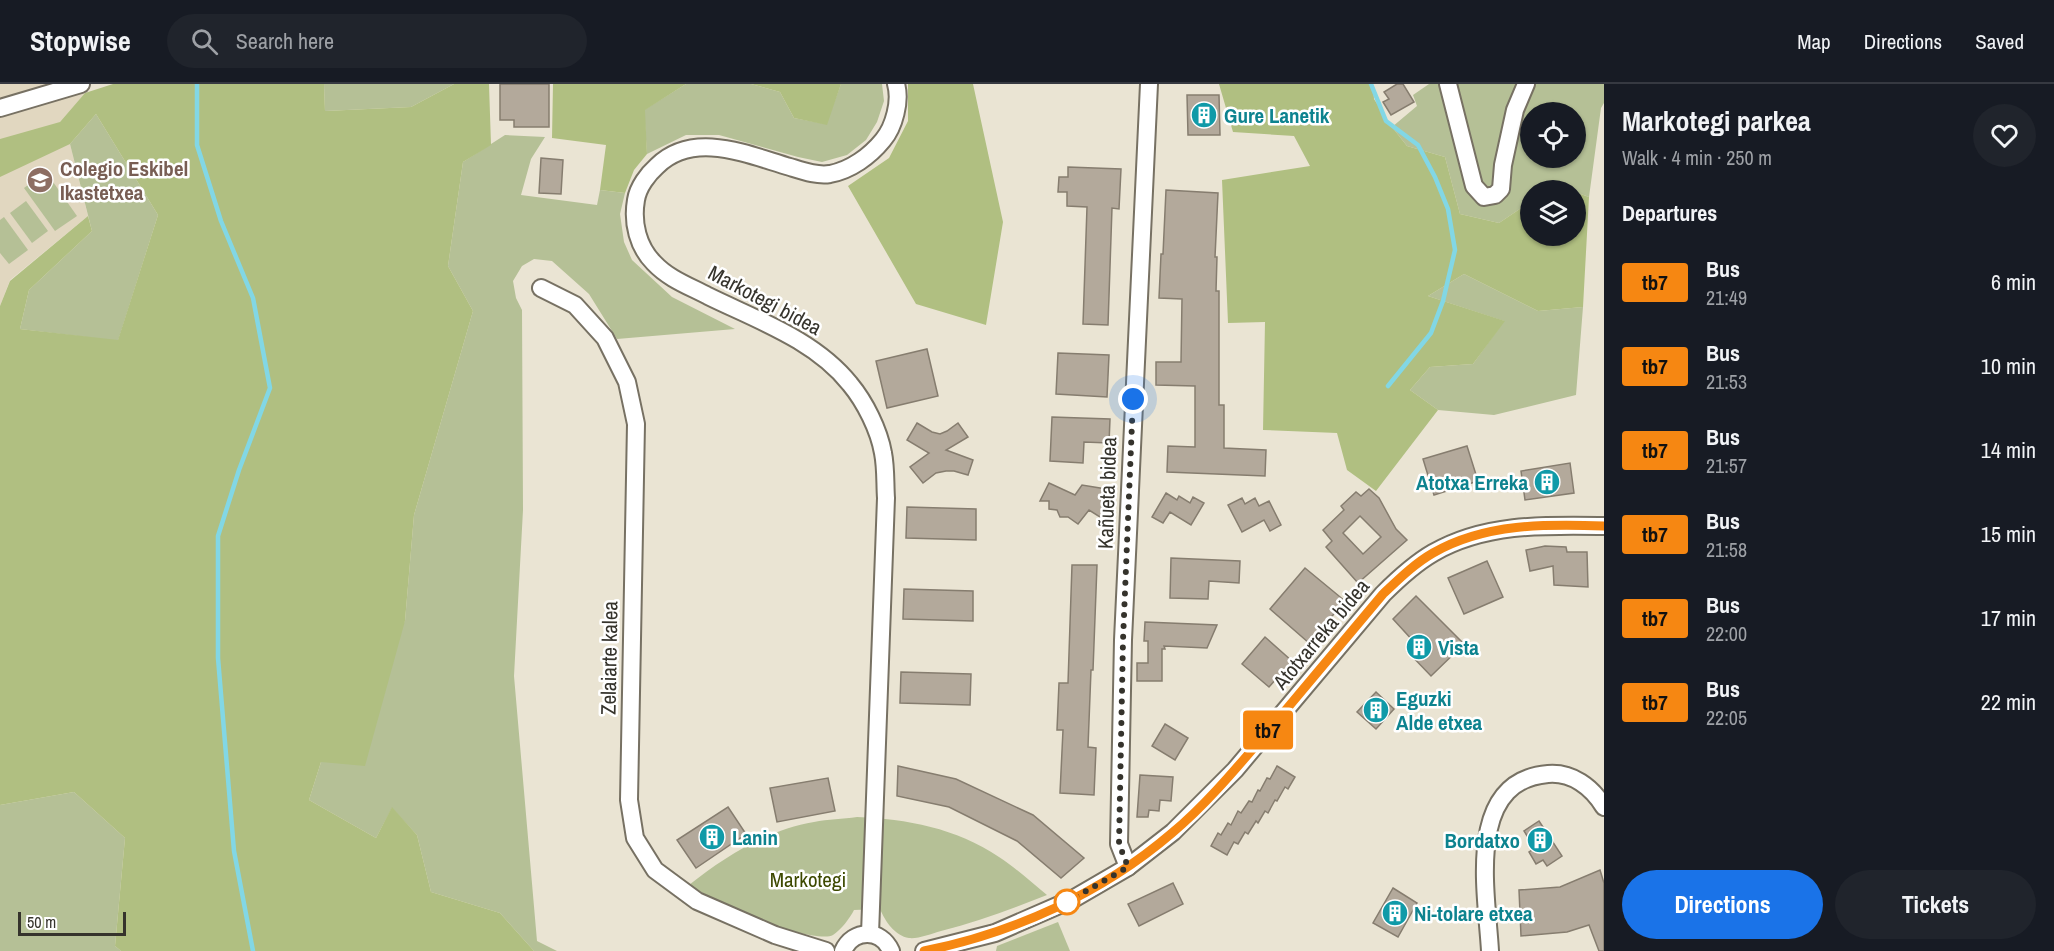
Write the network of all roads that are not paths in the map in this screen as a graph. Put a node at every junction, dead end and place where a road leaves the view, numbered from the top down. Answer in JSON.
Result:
{"nodes":[{"id":1,"x":81,"y":84,"type":"edge"},
{"id":2,"x":896,"y":84,"type":"edge"},
{"id":3,"x":1149,"y":84,"type":"edge"},
{"id":4,"x":1448,"y":84,"type":"edge"},
{"id":5,"x":1526,"y":84,"type":"edge"},
{"id":6,"x":0,"y":108,"type":"edge"},
{"id":7,"x":541,"y":288,"type":"dead end"},
{"id":8,"x":1604,"y":526,"type":"edge"},
{"id":9,"x":1604,"y":807,"type":"edge"},
{"id":10,"x":1128,"y":867,"type":"junction"},
{"id":11,"x":870,"y":934,"type":"junction"},
{"id":12,"x":826,"y":951,"type":"edge"},
{"id":13,"x":843,"y":951,"type":"edge"},
{"id":14,"x":891,"y":951,"type":"edge"},
{"id":15,"x":924,"y":951,"type":"edge"},
{"id":16,"x":1490,"y":951,"type":"edge"}],
"edges":[{"from":1,"to":6,"type":"street"},
{"from":2,"to":11,"type":"street","name":"Markotegi bidea"},
{"from":3,"to":10,"type":"street","name":"Kañueta bidea"},
{"from":4,"to":5,"type":"street"},
{"from":7,"to":12,"type":"street","name":"Zelaiarte kalea"},
{"from":8,"to":10,"type":"street","name":"Atotxarreka bidea"},
{"from":9,"to":16,"type":"street"},
{"from":10,"to":15,"type":"street","name":"Atotxarreka bidea"},
{"from":11,"to":13,"type":"street"},
{"from":11,"to":14,"type":"street"}]}
